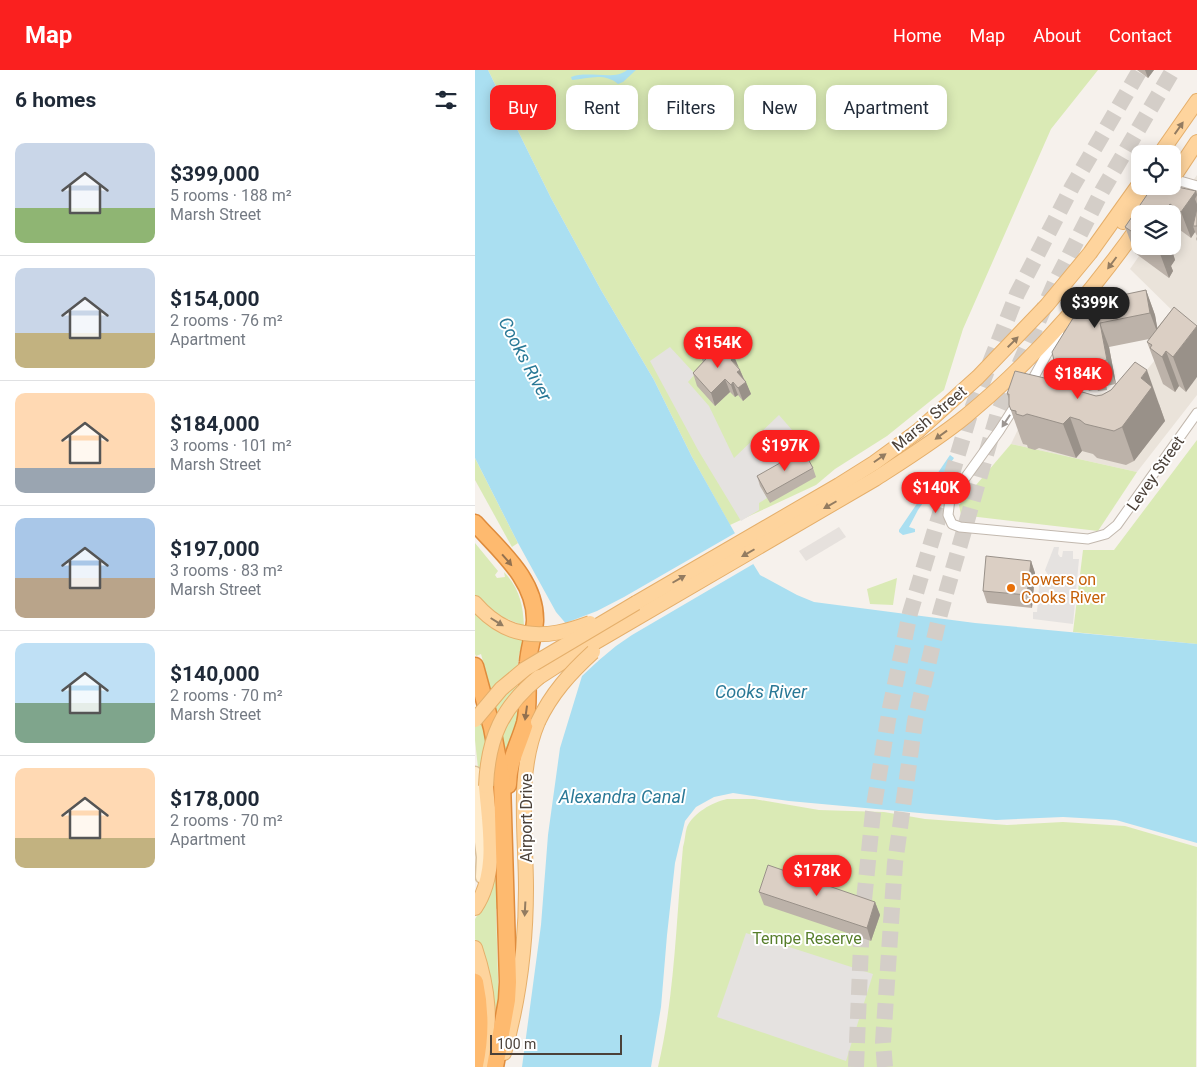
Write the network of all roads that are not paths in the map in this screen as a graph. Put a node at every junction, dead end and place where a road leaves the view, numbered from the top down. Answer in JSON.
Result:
{"nodes":[{"id":1,"x":1197,"y":101,"type":"edge"},
{"id":2,"x":1197,"y":142,"type":"edge"},
{"id":3,"x":1167,"y":145,"type":"edge"},
{"id":4,"x":1181,"y":166,"type":"edge"},
{"id":5,"x":1181,"y":181,"type":"edge"},
{"id":6,"x":1197,"y":186,"type":"edge"},
{"id":7,"x":1132,"y":195,"type":"edge"},
{"id":8,"x":1145,"y":195,"type":"edge"},
{"id":9,"x":1131,"y":236,"type":"edge"},
{"id":10,"x":1069,"y":278,"type":"junction"},
{"id":11,"x":1067,"y":319,"type":"junction"},
{"id":12,"x":1197,"y":413,"type":"edge"},
{"id":13,"x":475,"y":523,"type":"edge"},
{"id":14,"x":787,"y":523,"type":"junction"},
{"id":15,"x":1111,"y":531,"type":"joint"},
{"id":16,"x":475,"y":603,"type":"edge"},
{"id":17,"x":640,"y":609,"type":"junction"},
{"id":18,"x":475,"y":666,"type":"edge"},
{"id":19,"x":475,"y":720,"type":"edge"},
{"id":20,"x":475,"y":773,"type":"edge"},
{"id":21,"x":505,"y":880,"type":"junction"},
{"id":22,"x":475,"y":908,"type":"edge"},
{"id":23,"x":475,"y":948,"type":"edge"},
{"id":24,"x":475,"y":982,"type":"edge"},
{"id":25,"x":481,"y":1003,"type":"edge"},
{"id":26,"x":475,"y":1065,"type":"edge"},
{"id":27,"x":482,"y":1067,"type":"edge"},
{"id":28,"x":495,"y":1067,"type":"edge"},
{"id":29,"x":500,"y":1067,"type":"edge"}],
"edges":[{"from":3,"to":1,"type":"main road","one_way":true},
{"from":2,"to":4,"type":"main road"},
{"from":5,"to":6,"type":"street"},
{"from":7,"to":10,"type":"main road","name":"Marsh Street"},
{"from":8,"to":10,"type":"main road"},
{"from":9,"to":11,"type":"main road","name":"Marsh Street","one_way":true},
{"from":14,"to":10,"type":"main road","name":"Marsh Street","one_way":true},
{"from":11,"to":14,"type":"main road","name":"Marsh Street","one_way":true},
{"from":11,"to":15,"type":"street","name":"Marsh Street","one_way":true},
{"from":12,"to":15,"type":"street","name":"Levey Street"},
{"from":13,"to":21,"type":"highway","one_way":true},
{"from":14,"to":17,"type":"main road","name":"Marsh Street"},
{"from":16,"to":17,"type":"main road","one_way":true,"bridge":true},
{"from":17,"to":19,"type":"main road","bridge":true},
{"from":17,"to":22,"type":"main road","bridge":true},
{"from":17,"to":29,"type":"main road","name":"Airport Drive","one_way":true,"bridge":true},
{"from":18,"to":21,"type":"highway"},
{"from":20,"to":22,"type":"street"},
{"from":21,"to":28,"type":"highway"},
{"from":23,"to":25,"type":"main road"},
{"from":24,"to":25,"type":"highway"},
{"from":25,"to":26,"type":"highway"},
{"from":25,"to":27,"type":"main road"}]}
